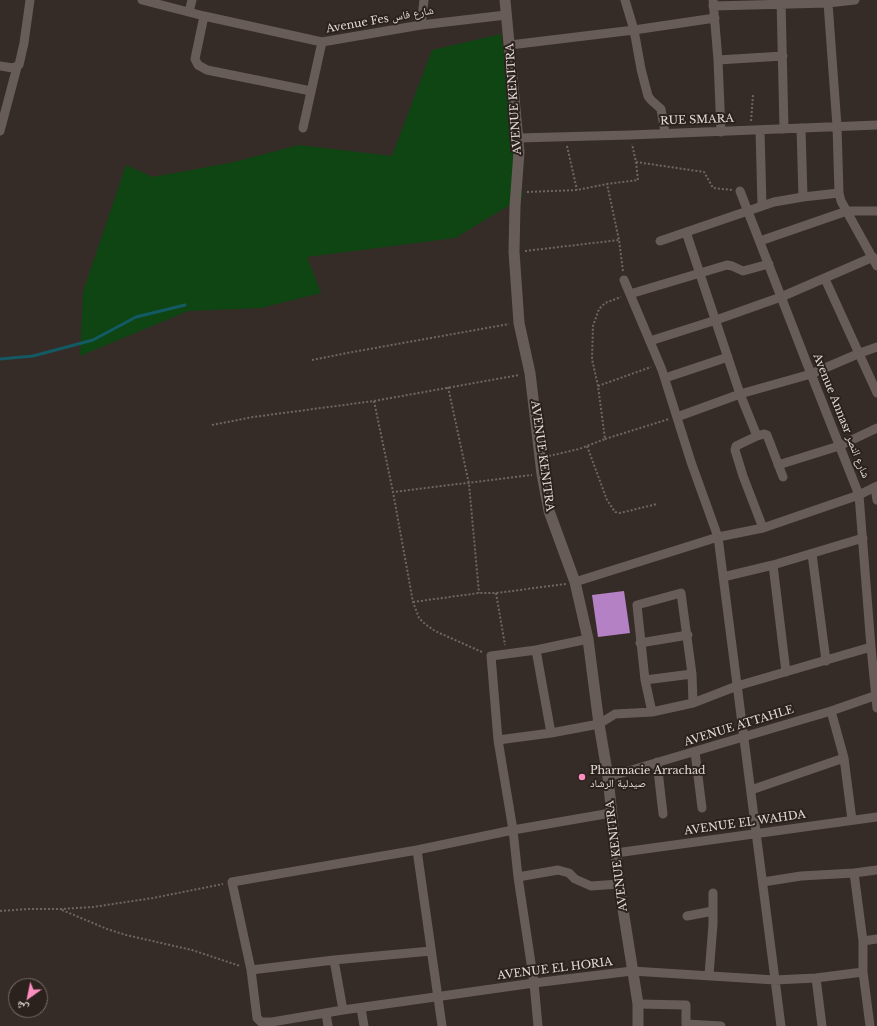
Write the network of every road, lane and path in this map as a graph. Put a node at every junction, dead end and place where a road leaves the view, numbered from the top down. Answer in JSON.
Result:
{"nodes":[{"id":1,"x":30,"y":0,"type":"edge"},
{"id":2,"x":142,"y":0,"type":"edge"},
{"id":3,"x":192,"y":0,"type":"edge"},
{"id":4,"x":424,"y":0,"type":"edge"},
{"id":5,"x":505,"y":0,"type":"edge"},
{"id":6,"x":625,"y":0,"type":"edge"},
{"id":7,"x":850,"y":0,"type":"edge"},
{"id":8,"x":855,"y":0,"type":"edge"},
{"id":9,"x":781,"y":2,"type":"edge"},
{"id":10,"x":713,"y":3,"type":"edge"},
{"id":11,"x":828,"y":3,"type":"junction"},
{"id":12,"x":189,"y":12,"type":"junction"},
{"id":13,"x":506,"y":15,"type":"junction"},
{"id":14,"x":204,"y":16,"type":"junction"},
{"id":15,"x":715,"y":18,"type":"junction"},
{"id":16,"x":421,"y":25,"type":"junction"},
{"id":17,"x":634,"y":30,"type":"junction"},
{"id":18,"x":322,"y":42,"type":"junction"},
{"id":19,"x":510,"y":46,"type":"junction"},
{"id":20,"x":783,"y":56,"type":"junction"},
{"id":21,"x":718,"y":60,"type":"junction"},
{"id":22,"x":0,"y":66,"type":"edge"},
{"id":23,"x":17,"y":67,"type":"junction"},
{"id":24,"x":311,"y":91,"type":"junction"},
{"id":25,"x":753,"y":95,"type":"dead end"},
{"id":26,"x":877,"y":125,"type":"edge"},
{"id":27,"x":837,"y":126,"type":"junction"},
{"id":28,"x":303,"y":128,"type":"dead end"},
{"id":29,"x":801,"y":128,"type":"junction"},
{"id":30,"x":784,"y":129,"type":"junction"},
{"id":31,"x":750,"y":130,"type":"junction"},
{"id":32,"x":760,"y":130,"type":"junction"},
{"id":33,"x":0,"y":131,"type":"edge"},
{"id":34,"x":721,"y":132,"type":"junction"},
{"id":35,"x":665,"y":133,"type":"junction"},
{"id":36,"x":630,"y":135,"type":"junction"},
{"id":37,"x":564,"y":136,"type":"junction"},
{"id":38,"x":518,"y":138,"type":"junction"},
{"id":39,"x":636,"y":162,"type":"junction"},
{"id":40,"x":607,"y":184,"type":"junction"},
{"id":41,"x":577,"y":190,"type":"junction"},
{"id":42,"x":740,"y":191,"type":"joint"},
{"id":43,"x":516,"y":193,"type":"junction"},
{"id":44,"x":839,"y":193,"type":"junction"},
{"id":45,"x":803,"y":197,"type":"junction"},
{"id":46,"x":762,"y":206,"type":"junction"},
{"id":47,"x":748,"y":211,"type":"junction"},
{"id":48,"x":847,"y":211,"type":"junction"},
{"id":49,"x":877,"y":211,"type":"edge"},
{"id":50,"x":686,"y":232,"type":"junction"},
{"id":51,"x":619,"y":240,"type":"junction"},
{"id":52,"x":660,"y":241,"type":"dead end"},
{"id":53,"x":760,"y":241,"type":"junction"},
{"id":54,"x":514,"y":252,"type":"junction"},
{"id":55,"x":876,"y":262,"type":"edge"},
{"id":56,"x":769,"y":264,"type":"junction"},
{"id":57,"x":700,"y":272,"type":"junction"},
{"id":58,"x":825,"y":279,"type":"junction"},
{"id":59,"x":624,"y":280,"type":"joint"},
{"id":60,"x":630,"y":294,"type":"junction"},
{"id":61,"x":781,"y":297,"type":"junction"},
{"id":62,"x":716,"y":320,"type":"junction"},
{"id":63,"x":518,"y":323,"type":"junction"},
{"id":64,"x":650,"y":340,"type":"junction"},
{"id":65,"x":877,"y":347,"type":"edge"},
{"id":66,"x":860,"y":353,"type":"junction"},
{"id":67,"x":728,"y":357,"type":"junction"},
{"id":68,"x":312,"y":360,"type":"dead end"},
{"id":69,"x":659,"y":364,"type":"junction"},
{"id":70,"x":530,"y":373,"type":"junction"},
{"id":71,"x":811,"y":374,"type":"junction"},
{"id":72,"x":665,"y":378,"type":"junction"},
{"id":73,"x":598,"y":386,"type":"junction"},
{"id":74,"x":448,"y":387,"type":"junction"},
{"id":75,"x":877,"y":393,"type":"edge"},
{"id":76,"x":740,"y":394,"type":"junction"},
{"id":77,"x":374,"y":401,"type":"junction"},
{"id":78,"x":677,"y":417,"type":"junction"},
{"id":79,"x":212,"y":425,"type":"dead end"},
{"id":80,"x":877,"y":428,"type":"edge"},
{"id":81,"x":757,"y":436,"type":"junction"},
{"id":82,"x":605,"y":439,"type":"junction"},
{"id":83,"x":587,"y":446,"type":"junction"},
{"id":84,"x":840,"y":446,"type":"junction"},
{"id":85,"x":540,"y":459,"type":"junction"},
{"id":86,"x":778,"y":465,"type":"junction"},
{"id":87,"x":542,"y":474,"type":"junction"},
{"id":88,"x":783,"y":477,"type":"dead end"},
{"id":89,"x":469,"y":484,"type":"junction"},
{"id":90,"x":876,"y":487,"type":"edge"},
{"id":91,"x":393,"y":492,"type":"junction"},
{"id":92,"x":859,"y":495,"type":"junction"},
{"id":93,"x":877,"y":500,"type":"edge"},
{"id":94,"x":657,"y":504,"type":"dead end"},
{"id":95,"x":762,"y":528,"type":"junction"},
{"id":96,"x":718,"y":537,"type":"junction"},
{"id":97,"x":863,"y":538,"type":"junction"},
{"id":98,"x":812,"y":554,"type":"junction"},
{"id":99,"x":773,"y":565,"type":"junction"},
{"id":100,"x":722,"y":577,"type":"junction"},
{"id":101,"x":575,"y":582,"type":"junction"},
{"id":102,"x":480,"y":593,"type":"junction"},
{"id":103,"x":496,"y":593,"type":"junction"},
{"id":104,"x":413,"y":602,"type":"junction"},
{"id":105,"x":688,"y":635,"type":"junction"},
{"id":106,"x":588,"y":639,"type":"junction"},
{"id":107,"x":640,"y":643,"type":"junction"},
{"id":108,"x":871,"y":647,"type":"junction"},
{"id":109,"x":536,"y":650,"type":"junction"},
{"id":110,"x":507,"y":654,"type":"junction"},
{"id":111,"x":490,"y":656,"type":"junction"},
{"id":112,"x":826,"y":661,"type":"junction"},
{"id":113,"x":786,"y":672,"type":"junction"},
{"id":114,"x":692,"y":674,"type":"junction"},
{"id":115,"x":645,"y":680,"type":"junction"},
{"id":116,"x":737,"y":686,"type":"junction"},
{"id":117,"x":876,"y":696,"type":"edge"},
{"id":118,"x":693,"y":702,"type":"junction"},
{"id":119,"x":877,"y":708,"type":"edge"},
{"id":120,"x":831,"y":711,"type":"junction"},
{"id":121,"x":652,"y":712,"type":"junction"},
{"id":122,"x":599,"y":724,"type":"junction"},
{"id":123,"x":551,"y":733,"type":"junction"},
{"id":124,"x":744,"y":737,"type":"junction"},
{"id":125,"x":498,"y":740,"type":"junction"},
{"id":126,"x":695,"y":752,"type":"junction"},
{"id":127,"x":844,"y":758,"type":"junction"},
{"id":128,"x":657,"y":762,"type":"junction"},
{"id":129,"x":608,"y":777,"type":"junction"},
{"id":130,"x":751,"y":790,"type":"junction"},
{"id":131,"x":702,"y":808,"type":"dead end"},
{"id":132,"x":611,"y":814,"type":"junction"},
{"id":133,"x":663,"y":814,"type":"dead end"},
{"id":134,"x":877,"y":817,"type":"edge"},
{"id":135,"x":852,"y":820,"type":"junction"},
{"id":136,"x":513,"y":830,"type":"junction"},
{"id":137,"x":756,"y":834,"type":"junction"},
{"id":138,"x":417,"y":850,"type":"junction"},
{"id":139,"x":616,"y":853,"type":"junction"},
{"id":140,"x":877,"y":870,"type":"edge"},
{"id":141,"x":854,"y":873,"type":"junction"},
{"id":142,"x":518,"y":877,"type":"junction"},
{"id":143,"x":232,"y":882,"type":"junction"},
{"id":144,"x":763,"y":882,"type":"junction"},
{"id":145,"x":619,"y":884,"type":"junction"},
{"id":146,"x":713,"y":893,"type":"dead end"},
{"id":147,"x":60,"y":910,"type":"junction"},
{"id":148,"x":0,"y":911,"type":"edge"},
{"id":149,"x":713,"y":911,"type":"junction"},
{"id":150,"x":687,"y":916,"type":"dead end"},
{"id":151,"x":877,"y":939,"type":"edge"},
{"id":152,"x":863,"y":941,"type":"junction"},
{"id":153,"x":431,"y":951,"type":"junction"},
{"id":154,"x":334,"y":960,"type":"junction"},
{"id":155,"x":251,"y":970,"type":"junction"},
{"id":156,"x":632,"y":971,"type":"junction"},
{"id":157,"x":863,"y":972,"type":"junction"},
{"id":158,"x":709,"y":975,"type":"junction"},
{"id":159,"x":816,"y":978,"type":"junction"},
{"id":160,"x":775,"y":980,"type":"junction"},
{"id":161,"x":534,"y":983,"type":"junction"},
{"id":162,"x":437,"y":997,"type":"junction"},
{"id":163,"x":638,"y":1004,"type":"junction"},
{"id":164,"x":361,"y":1008,"type":"junction"},
{"id":165,"x":343,"y":1010,"type":"junction"},
{"id":166,"x":326,"y":1013,"type":"junction"},
{"id":167,"x":273,"y":1024,"type":"edge"},
{"id":168,"x":328,"y":1026,"type":"edge"},
{"id":169,"x":364,"y":1026,"type":"edge"},
{"id":170,"x":442,"y":1026,"type":"edge"},
{"id":171,"x":538,"y":1026,"type":"edge"},
{"id":172,"x":638,"y":1026,"type":"edge"},
{"id":173,"x":700,"y":1026,"type":"edge"},
{"id":174,"x":721,"y":1026,"type":"edge"},
{"id":175,"x":781,"y":1026,"type":"edge"},
{"id":176,"x":822,"y":1026,"type":"edge"},
{"id":177,"x":870,"y":1026,"type":"edge"}],
"edges":[{"from":1,"to":23,"type":"street"},
{"from":2,"to":12,"type":"street","name":"Avenue Fes شارع فاس"},
{"from":3,"to":12,"type":"street"},
{"from":4,"to":16,"type":"street"},
{"from":5,"to":13,"type":"street","name":"AVENUE KENITRA"},
{"from":6,"to":17,"type":"street"},
{"from":7,"to":8,"type":"street"},
{"from":7,"to":11,"type":"street"},
{"from":9,"to":10,"type":"street"},
{"from":9,"to":11,"type":"street"},
{"from":9,"to":20,"type":"street"},
{"from":10,"to":15,"type":"street"},
{"from":11,"to":27,"type":"street"},
{"from":12,"to":14,"type":"street","name":"Avenue Fes شارع فاس"},
{"from":13,"to":16,"type":"street","name":"Avenue Fes شارع فاس"},
{"from":13,"to":19,"type":"street","name":"AVENUE KENITRA"},
{"from":14,"to":18,"type":"street","name":"Avenue Fes شارع فاس"},
{"from":14,"to":24,"type":"street"},
{"from":15,"to":17,"type":"street"},
{"from":15,"to":21,"type":"street"},
{"from":16,"to":18,"type":"street","name":"Avenue Fes شارع فاس"},
{"from":17,"to":19,"type":"street"},
{"from":17,"to":35,"type":"street"},
{"from":18,"to":24,"type":"street"},
{"from":19,"to":38,"type":"street","name":"AVENUE KENITRA"},
{"from":20,"to":21,"type":"street"},
{"from":20,"to":30,"type":"street"},
{"from":21,"to":34,"type":"street"},
{"from":22,"to":23,"type":"street"},
{"from":23,"to":33,"type":"street"},
{"from":24,"to":28,"type":"street"},
{"from":25,"to":31,"type":"path"},
{"from":26,"to":27,"type":"street","name":"RUE SMARA"},
{"from":27,"to":29,"type":"street","name":"RUE SMARA"},
{"from":27,"to":44,"type":"street"},
{"from":29,"to":30,"type":"street","name":"RUE SMARA"},
{"from":29,"to":45,"type":"street"},
{"from":30,"to":32,"type":"street","name":"RUE SMARA"},
{"from":31,"to":32,"type":"street","name":"RUE SMARA"},
{"from":31,"to":34,"type":"street","name":"RUE SMARA"},
{"from":32,"to":46,"type":"street"},
{"from":34,"to":35,"type":"street","name":"RUE SMARA"},
{"from":35,"to":36,"type":"street","name":"RUE SMARA"},
{"from":36,"to":37,"type":"street","name":"RUE SMARA"},
{"from":36,"to":39,"type":"path"},
{"from":37,"to":38,"type":"street","name":"RUE SMARA"},
{"from":37,"to":41,"type":"path"},
{"from":38,"to":43,"type":"street","name":"AVENUE KENITRA"},
{"from":39,"to":40,"type":"path"},
{"from":39,"to":42,"type":"path"},
{"from":40,"to":41,"type":"path"},
{"from":40,"to":51,"type":"path"},
{"from":41,"to":43,"type":"path"},
{"from":42,"to":47,"type":"street","name":"Avenue Annasr شارع النصر"},
{"from":43,"to":54,"type":"street","name":"AVENUE KENITRA"},
{"from":44,"to":45,"type":"street"},
{"from":44,"to":48,"type":"street"},
{"from":45,"to":46,"type":"street"},
{"from":46,"to":47,"type":"street"},
{"from":47,"to":50,"type":"street"},
{"from":47,"to":53,"type":"street","name":"Avenue Annasr شارع النصر"},
{"from":48,"to":49,"type":"street"},
{"from":48,"to":53,"type":"street"},
{"from":48,"to":55,"type":"street"},
{"from":50,"to":52,"type":"street"},
{"from":50,"to":57,"type":"street"},
{"from":51,"to":54,"type":"path"},
{"from":51,"to":59,"type":"path"},
{"from":53,"to":56,"type":"street","name":"Avenue Annasr شارع النصر"},
{"from":54,"to":63,"type":"street","name":"AVENUE KENITRA"},
{"from":55,"to":58,"type":"street"},
{"from":56,"to":57,"type":"street"},
{"from":56,"to":61,"type":"street","name":"Avenue Annasr شارع النصر"},
{"from":57,"to":60,"type":"street"},
{"from":57,"to":62,"type":"street"},
{"from":58,"to":61,"type":"street"},
{"from":58,"to":66,"type":"street"},
{"from":59,"to":60,"type":"street"},
{"from":60,"to":64,"type":"street"},
{"from":60,"to":73,"type":"path"},
{"from":61,"to":62,"type":"street"},
{"from":61,"to":71,"type":"street","name":"Avenue Annasr شارع النصر"},
{"from":62,"to":64,"type":"street"},
{"from":62,"to":67,"type":"street"},
{"from":63,"to":68,"type":"path"},
{"from":63,"to":70,"type":"street","name":"AVENUE KENITRA"},
{"from":64,"to":69,"type":"street"},
{"from":65,"to":66,"type":"street"},
{"from":66,"to":71,"type":"street"},
{"from":66,"to":75,"type":"street"},
{"from":67,"to":72,"type":"street"},
{"from":67,"to":76,"type":"street"},
{"from":69,"to":72,"type":"street"},
{"from":69,"to":73,"type":"path"},
{"from":70,"to":74,"type":"path"},
{"from":70,"to":85,"type":"street","name":"AVENUE KENITRA"},
{"from":71,"to":76,"type":"street"},
{"from":71,"to":84,"type":"street","name":"Avenue Annasr شارع النصر"},
{"from":72,"to":78,"type":"street"},
{"from":73,"to":82,"type":"path"},
{"from":74,"to":77,"type":"path"},
{"from":74,"to":89,"type":"path"},
{"from":76,"to":78,"type":"street"},
{"from":76,"to":81,"type":"street"},
{"from":77,"to":79,"type":"path"},
{"from":77,"to":91,"type":"path"},
{"from":78,"to":82,"type":"path"},
{"from":78,"to":96,"type":"street"},
{"from":80,"to":84,"type":"street"},
{"from":81,"to":86,"type":"street"},
{"from":81,"to":95,"type":"street"},
{"from":82,"to":83,"type":"path"},
{"from":83,"to":85,"type":"path"},
{"from":83,"to":94,"type":"path"},
{"from":84,"to":86,"type":"street"},
{"from":84,"to":92,"type":"street","name":"Avenue Annasr شارع النصر"},
{"from":85,"to":87,"type":"street","name":"AVENUE KENITRA"},
{"from":86,"to":88,"type":"street"},
{"from":87,"to":89,"type":"path"},
{"from":87,"to":101,"type":"street","name":"AVENUE KENITRA"},
{"from":89,"to":91,"type":"path"},
{"from":89,"to":102,"type":"path"},
{"from":90,"to":92,"type":"street"},
{"from":90,"to":93,"type":"street","name":"Avenue Annasr شارع النصر"},
{"from":91,"to":104,"type":"path"},
{"from":92,"to":95,"type":"street"},
{"from":92,"to":97,"type":"street","name":"Avenue Annasr شارع النصر"},
{"from":95,"to":96,"type":"street"},
{"from":96,"to":100,"type":"street"},
{"from":96,"to":101,"type":"street"},
{"from":97,"to":98,"type":"street"},
{"from":97,"to":108,"type":"street","name":"Avenue Annasr شارع النصر"},
{"from":98,"to":99,"type":"street"},
{"from":98,"to":112,"type":"street"},
{"from":99,"to":100,"type":"street"},
{"from":99,"to":113,"type":"street"},
{"from":100,"to":116,"type":"street"},
{"from":101,"to":103,"type":"path"},
{"from":101,"to":106,"type":"street","name":"AVENUE KENITRA"},
{"from":102,"to":103,"type":"path"},
{"from":102,"to":104,"type":"path"},
{"from":103,"to":110,"type":"path"},
{"from":104,"to":111,"type":"path"},
{"from":105,"to":107,"type":"street"},
{"from":105,"to":107,"type":"street"},
{"from":105,"to":114,"type":"street"},
{"from":106,"to":109,"type":"street"},
{"from":106,"to":122,"type":"street","name":"AVENUE KENITRA"},
{"from":107,"to":115,"type":"street"},
{"from":108,"to":112,"type":"street"},
{"from":108,"to":117,"type":"street","name":"Avenue Annasr شارع النصر"},
{"from":109,"to":110,"type":"street"},
{"from":109,"to":123,"type":"street"},
{"from":110,"to":111,"type":"street"},
{"from":111,"to":125,"type":"street"},
{"from":112,"to":113,"type":"street"},
{"from":113,"to":116,"type":"street"},
{"from":114,"to":115,"type":"street"},
{"from":114,"to":118,"type":"street"},
{"from":115,"to":121,"type":"street"},
{"from":116,"to":118,"type":"street"},
{"from":116,"to":124,"type":"street"},
{"from":117,"to":119,"type":"street","name":"Avenue Annasr شارع النصر"},
{"from":117,"to":120,"type":"street","name":"AVENUE ATTAHLE"},
{"from":118,"to":121,"type":"street"},
{"from":120,"to":124,"type":"street","name":"AVENUE ATTAHLE"},
{"from":120,"to":127,"type":"street"},
{"from":121,"to":122,"type":"street"},
{"from":122,"to":123,"type":"street"},
{"from":122,"to":129,"type":"street","name":"AVENUE KENITRA"},
{"from":123,"to":125,"type":"street"},
{"from":124,"to":126,"type":"street","name":"AVENUE ATTAHLE"},
{"from":124,"to":130,"type":"street"},
{"from":125,"to":136,"type":"street"},
{"from":126,"to":128,"type":"street","name":"AVENUE ATTAHLE"},
{"from":126,"to":131,"type":"street"},
{"from":127,"to":130,"type":"street"},
{"from":127,"to":135,"type":"street"},
{"from":128,"to":129,"type":"street","name":"AVENUE ATTAHLE"},
{"from":128,"to":133,"type":"street"},
{"from":129,"to":132,"type":"street","name":"AVENUE KENITRA"},
{"from":130,"to":137,"type":"street"},
{"from":132,"to":136,"type":"street"},
{"from":132,"to":139,"type":"street","name":"AVENUE KENITRA"},
{"from":134,"to":135,"type":"street","name":"AVENUE EL WAHDA"},
{"from":135,"to":137,"type":"street","name":"AVENUE EL WAHDA"},
{"from":136,"to":138,"type":"street"},
{"from":136,"to":142,"type":"street"},
{"from":137,"to":139,"type":"street","name":"AVENUE EL WAHDA"},
{"from":137,"to":144,"type":"street"},
{"from":138,"to":143,"type":"street"},
{"from":138,"to":153,"type":"street"},
{"from":139,"to":145,"type":"street","name":"AVENUE KENITRA"},
{"from":140,"to":141,"type":"street"},
{"from":141,"to":144,"type":"street"},
{"from":141,"to":152,"type":"street"},
{"from":142,"to":145,"type":"street"},
{"from":142,"to":161,"type":"street"},
{"from":143,"to":147,"type":"path"},
{"from":143,"to":155,"type":"street"},
{"from":144,"to":160,"type":"street"},
{"from":145,"to":156,"type":"street","name":"AVENUE KENITRA"},
{"from":146,"to":149,"type":"street"},
{"from":147,"to":148,"type":"path"},
{"from":147,"to":155,"type":"path"},
{"from":149,"to":150,"type":"street"},
{"from":149,"to":158,"type":"street"},
{"from":151,"to":152,"type":"street"},
{"from":152,"to":157,"type":"street"},
{"from":153,"to":154,"type":"street"},
{"from":153,"to":162,"type":"street"},
{"from":154,"to":155,"type":"street"},
{"from":154,"to":165,"type":"street"},
{"from":155,"to":167,"type":"street","name":"AVENUE EL HORIA"},
{"from":156,"to":158,"type":"street","name":"AVENUE EL HORIA"},
{"from":156,"to":161,"type":"street","name":"AVENUE EL HORIA"},
{"from":156,"to":163,"type":"street","name":"AVENUE KENITRA"},
{"from":157,"to":159,"type":"street","name":"AVENUE EL HORIA"},
{"from":157,"to":177,"type":"street"},
{"from":158,"to":160,"type":"street","name":"AVENUE EL HORIA"},
{"from":159,"to":160,"type":"street","name":"AVENUE EL HORIA"},
{"from":159,"to":176,"type":"street"},
{"from":160,"to":175,"type":"street"},
{"from":161,"to":162,"type":"street","name":"AVENUE EL HORIA"},
{"from":161,"to":171,"type":"street"},
{"from":162,"to":164,"type":"street","name":"AVENUE EL HORIA"},
{"from":162,"to":170,"type":"street"},
{"from":163,"to":172,"type":"street","name":"AVENUE KENITRA"},
{"from":163,"to":173,"type":"street"},
{"from":164,"to":165,"type":"street","name":"AVENUE EL HORIA"},
{"from":164,"to":169,"type":"street"},
{"from":165,"to":166,"type":"street","name":"AVENUE EL HORIA"},
{"from":166,"to":167,"type":"street","name":"AVENUE EL HORIA"},
{"from":166,"to":168,"type":"street"},
{"from":173,"to":174,"type":"street"}]}
